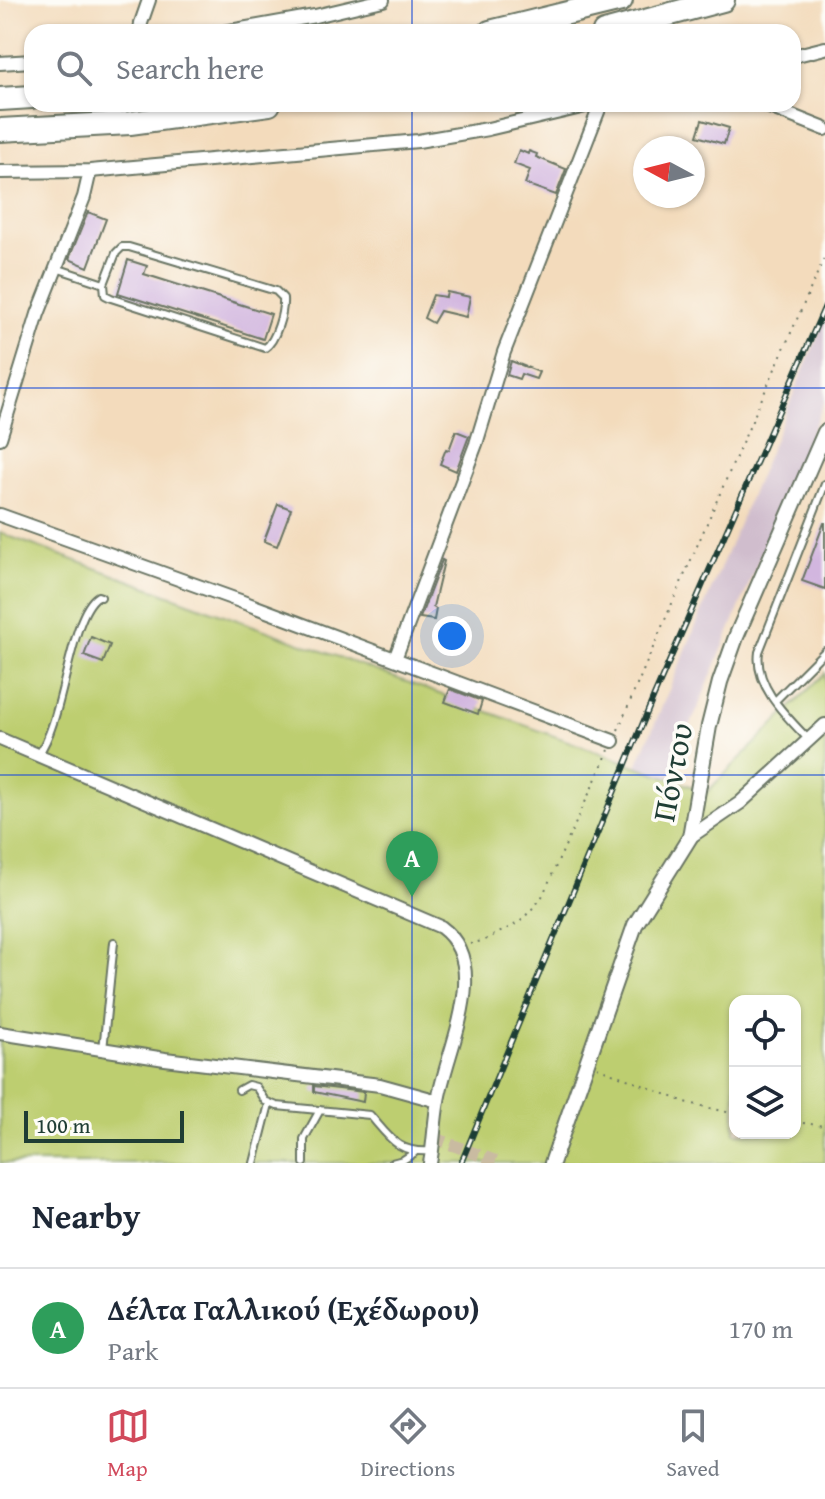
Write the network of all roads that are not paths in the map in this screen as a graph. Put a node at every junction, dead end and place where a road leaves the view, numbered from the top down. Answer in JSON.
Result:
{"nodes":[{"id":1,"x":149,"y":0,"type":"edge"},
{"id":2,"x":383,"y":0,"type":"edge"},
{"id":3,"x":621,"y":0,"type":"edge"},
{"id":4,"x":723,"y":0,"type":"edge"},
{"id":5,"x":142,"y":24,"type":"edge"},
{"id":6,"x":270,"y":24,"type":"edge"},
{"id":7,"x":523,"y":24,"type":"edge"},
{"id":8,"x":634,"y":24,"type":"edge"},
{"id":9,"x":825,"y":48,"type":"edge"},
{"id":10,"x":801,"y":54,"type":"edge"},
{"id":11,"x":24,"y":62,"type":"edge"},
{"id":12,"x":0,"y":63,"type":"edge"},
{"id":13,"x":24,"y":98,"type":"edge"},
{"id":14,"x":0,"y":99,"type":"edge"},
{"id":15,"x":210,"y":112,"type":"edge"},
{"id":16,"x":560,"y":112,"type":"edge"},
{"id":17,"x":598,"y":112,"type":"edge"},
{"id":18,"x":782,"y":112,"type":"edge"},
{"id":19,"x":825,"y":129,"type":"edge"},
{"id":20,"x":0,"y":130,"type":"edge"},
{"id":21,"x":90,"y":171,"type":"junction"},
{"id":22,"x":0,"y":172,"type":"edge"},
{"id":23,"x":56,"y":268,"type":"junction"},
{"id":24,"x":104,"y":284,"type":"junction"},
{"id":25,"x":825,"y":432,"type":"edge"},
{"id":26,"x":0,"y":438,"type":"edge"},
{"id":27,"x":825,"y":484,"type":"edge"},
{"id":28,"x":0,"y":515,"type":"edge"},
{"id":29,"x":101,"y":597,"type":"dead end"},
{"id":30,"x":825,"y":651,"type":"edge"},
{"id":31,"x":395,"y":659,"type":"junction"},
{"id":32,"x":776,"y":700,"type":"junction"},
{"id":33,"x":825,"y":725,"type":"edge"},
{"id":34,"x":0,"y":739,"type":"edge"},
{"id":35,"x":809,"y":740,"type":"junction"},
{"id":36,"x":613,"y":741,"type":"road end"},
{"id":37,"x":38,"y":755,"type":"junction"},
{"id":38,"x":690,"y":837,"type":"junction"},
{"id":39,"x":114,"y":942,"type":"dead end"},
{"id":40,"x":0,"y":1033,"type":"edge"},
{"id":41,"x":103,"y":1050,"type":"junction"},
{"id":42,"x":239,"y":1090,"type":"dead end"},
{"id":43,"x":438,"y":1101,"type":"junction"},
{"id":44,"x":269,"y":1104,"type":"junction"},
{"id":45,"x":320,"y":1110,"type":"junction"},
{"id":46,"x":414,"y":1153,"type":"junction"},
{"id":47,"x":431,"y":1157,"type":"edge"},
{"id":48,"x":254,"y":1163,"type":"edge"},
{"id":49,"x":304,"y":1163,"type":"edge"},
{"id":50,"x":392,"y":1163,"type":"edge"},
{"id":51,"x":552,"y":1163,"type":"edge"}],
"edges":[{"from":1,"to":5,"type":"street"},
{"from":2,"to":6,"type":"street"},
{"from":3,"to":7,"type":"highway"},
{"from":4,"to":8,"type":"highway"},
{"from":9,"to":10,"type":"street"},
{"from":11,"to":12,"type":"street"},
{"from":13,"to":14,"type":"highway"},
{"from":15,"to":20,"type":"highway"},
{"from":16,"to":21,"type":"street"},
{"from":17,"to":31,"type":"street"},
{"from":18,"to":19,"type":"street"},
{"from":21,"to":22,"type":"street"},
{"from":21,"to":23,"type":"street"},
{"from":23,"to":24,"type":"lane"},
{"from":23,"to":26,"type":"street"},
{"from":24,"to":24,"type":"lane"},
{"from":25,"to":38,"type":"street","name":"Πόντου"},
{"from":27,"to":32,"type":"lane"},
{"from":28,"to":31,"type":"street"},
{"from":29,"to":37,"type":"lane"},
{"from":30,"to":32,"type":"lane"},
{"from":31,"to":36,"type":"street"},
{"from":32,"to":35,"type":"lane"},
{"from":33,"to":35,"type":"street"},
{"from":34,"to":37,"type":"street"},
{"from":35,"to":38,"type":"street"},
{"from":37,"to":43,"type":"street"},
{"from":38,"to":51,"type":"street","name":"Πόντου"},
{"from":39,"to":41,"type":"lane"},
{"from":40,"to":41,"type":"street"},
{"from":41,"to":43,"type":"street"},
{"from":42,"to":44,"type":"lane"},
{"from":43,"to":47,"type":"street"},
{"from":44,"to":45,"type":"lane"},
{"from":44,"to":48,"type":"lane"},
{"from":45,"to":46,"type":"lane"},
{"from":45,"to":49,"type":"lane"},
{"from":46,"to":47,"type":"lane"},
{"from":46,"to":50,"type":"lane"}]}
